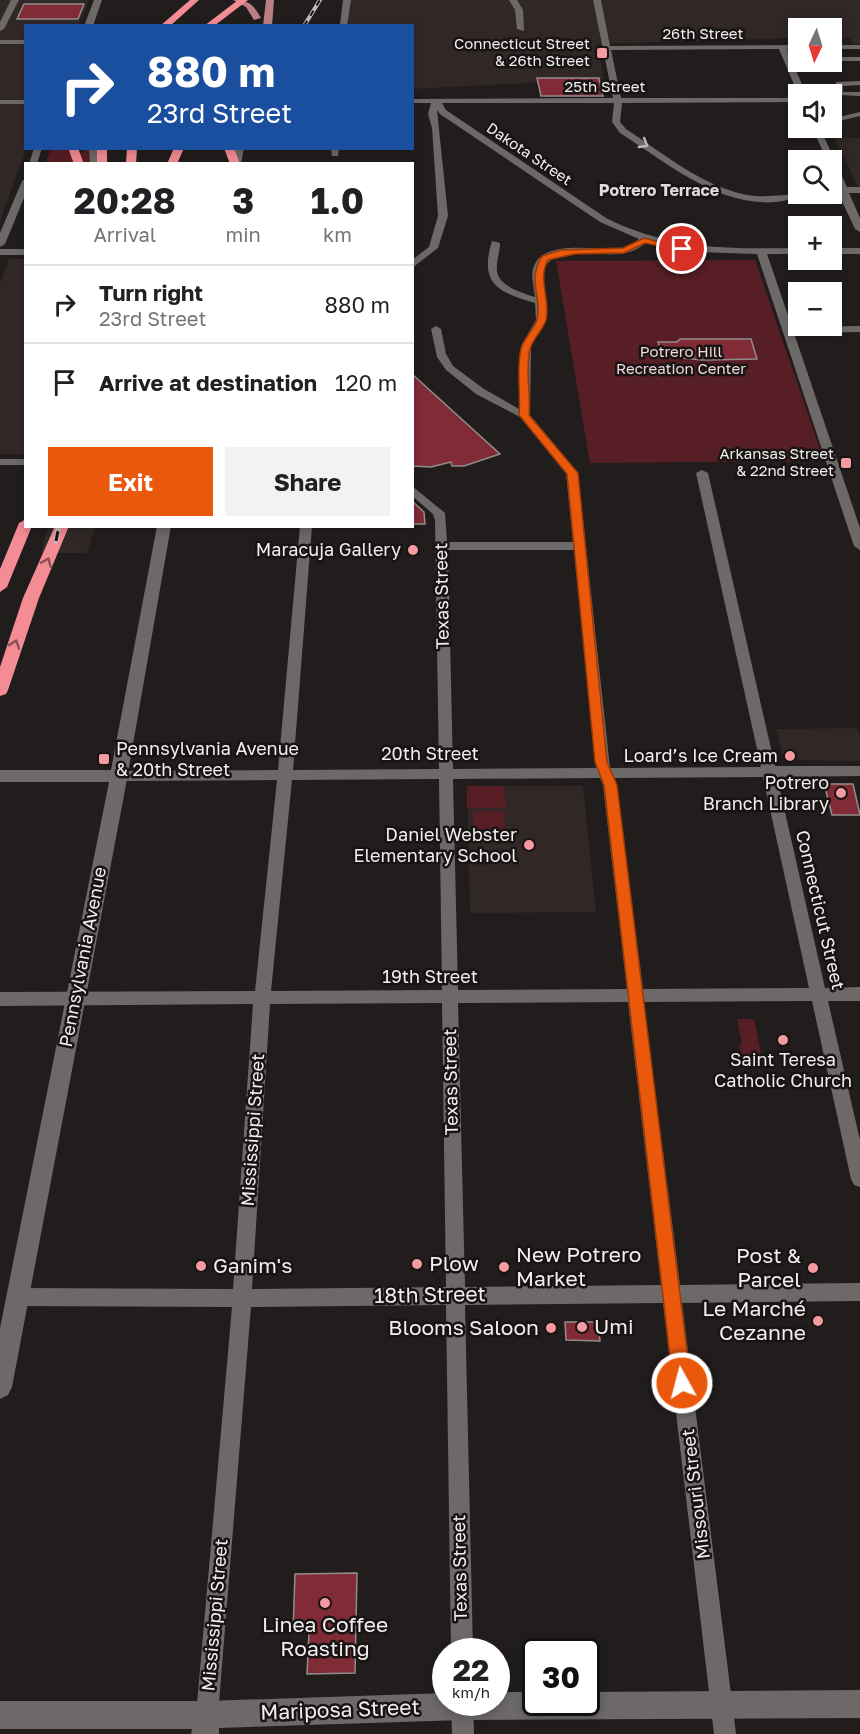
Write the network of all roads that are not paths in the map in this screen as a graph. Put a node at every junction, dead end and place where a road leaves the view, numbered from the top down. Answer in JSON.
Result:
{"nodes":[{"id":1,"x":15,"y":0,"type":"edge"},
{"id":2,"x":98,"y":0,"type":"edge"},
{"id":3,"x":195,"y":0,"type":"edge"},
{"id":4,"x":237,"y":0,"type":"edge"},
{"id":5,"x":244,"y":0,"type":"edge"},
{"id":6,"x":259,"y":0,"type":"edge"},
{"id":7,"x":347,"y":0,"type":"edge"},
{"id":8,"x":513,"y":0,"type":"edge"},
{"id":9,"x":597,"y":0,"type":"edge"},
{"id":10,"x":271,"y":2,"type":"edge"},
{"id":11,"x":230,"y":9,"type":"junction"},
{"id":12,"x":257,"y":22,"type":"edge"},
{"id":13,"x":89,"y":24,"type":"edge"},
{"id":14,"x":166,"y":24,"type":"edge"},
{"id":15,"x":211,"y":24,"type":"edge"},
{"id":16,"x":221,"y":24,"type":"edge"},
{"id":17,"x":267,"y":24,"type":"edge"},
{"id":18,"x":344,"y":24,"type":"edge"},
{"id":19,"x":0,"y":29,"type":"edge"},
{"id":20,"x":521,"y":29,"type":"dead end"},
{"id":21,"x":0,"y":42,"type":"edge"},
{"id":22,"x":24,"y":42,"type":"edge"},
{"id":23,"x":782,"y":47,"type":"junction"},
{"id":24,"x":788,"y":47,"type":"edge"},
{"id":25,"x":842,"y":47,"type":"edge"},
{"id":26,"x":860,"y":47,"type":"edge"},
{"id":27,"x":607,"y":48,"type":"junction"},
{"id":28,"x":787,"y":59,"type":"joint"},
{"id":29,"x":842,"y":59,"type":"edge"},
{"id":30,"x":860,"y":59,"type":"edge"},
{"id":31,"x":860,"y":83,"type":"edge"},
{"id":32,"x":798,"y":84,"type":"edge"},
{"id":33,"x":839,"y":84,"type":"edge"},
{"id":34,"x":842,"y":94,"type":"edge"},
{"id":35,"x":860,"y":94,"type":"edge"},
{"id":36,"x":788,"y":100,"type":"edge"},
{"id":37,"x":414,"y":101,"type":"edge"},
{"id":38,"x":436,"y":101,"type":"junction"},
{"id":39,"x":618,"y":101,"type":"junction"},
{"id":40,"x":0,"y":102,"type":"edge"},
{"id":41,"x":24,"y":102,"type":"edge"},
{"id":42,"x":860,"y":109,"type":"edge"},
{"id":43,"x":860,"y":114,"type":"edge"},
{"id":44,"x":846,"y":117,"type":"junction"},
{"id":45,"x":842,"y":118,"type":"edge"},
{"id":46,"x":24,"y":186,"type":"edge"},
{"id":47,"x":842,"y":188,"type":"joint"},
{"id":48,"x":860,"y":190,"type":"edge"},
{"id":49,"x":788,"y":197,"type":"edge"},
{"id":50,"x":860,"y":229,"type":"edge"},
{"id":51,"x":644,"y":240,"type":"junction"},
{"id":52,"x":495,"y":243,"type":"dead end"},
{"id":53,"x":0,"y":244,"type":"edge"},
{"id":54,"x":761,"y":251,"type":"junction"},
{"id":55,"x":788,"y":251,"type":"edge"},
{"id":56,"x":842,"y":251,"type":"edge"},
{"id":57,"x":860,"y":251,"type":"edge"},
{"id":58,"x":0,"y":252,"type":"edge"},
{"id":59,"x":24,"y":252,"type":"edge"},
{"id":60,"x":414,"y":263,"type":"edge"},
{"id":61,"x":541,"y":302,"type":"junction"},
{"id":62,"x":436,"y":329,"type":"dead end"},
{"id":63,"x":860,"y":329,"type":"edge"},
{"id":64,"x":786,"y":330,"type":"junction"},
{"id":65,"x":524,"y":415,"type":"junction"},
{"id":66,"x":0,"y":462,"type":"edge"},
{"id":67,"x":24,"y":462,"type":"edge"},
{"id":68,"x":702,"y":473,"type":"dead end"},
{"id":69,"x":414,"y":491,"type":"edge"},
{"id":70,"x":24,"y":528,"type":"edge"},
{"id":71,"x":61,"y":528,"type":"edge"},
{"id":72,"x":164,"y":528,"type":"edge"},
{"id":73,"x":306,"y":528,"type":"edge"},
{"id":74,"x":441,"y":546,"type":"junction"},
{"id":75,"x":579,"y":546,"type":"junction"},
{"id":76,"x":860,"y":546,"type":"edge"},
{"id":77,"x":0,"y":587,"type":"edge"},
{"id":78,"x":0,"y":690,"type":"edge"},
{"id":79,"x":860,"y":771,"type":"edge"},
{"id":80,"x":605,"y":772,"type":"junction"},
{"id":81,"x":769,"y":772,"type":"junction"},
{"id":82,"x":445,"y":773,"type":"junction"},
{"id":83,"x":285,"y":775,"type":"junction"},
{"id":84,"x":0,"y":776,"type":"edge"},
{"id":85,"x":118,"y":776,"type":"junction"},
{"id":86,"x":819,"y":994,"type":"junction"},
{"id":87,"x":860,"y":994,"type":"edge"},
{"id":88,"x":635,"y":995,"type":"junction"},
{"id":89,"x":449,"y":996,"type":"junction"},
{"id":90,"x":262,"y":997,"type":"junction"},
{"id":91,"x":74,"y":998,"type":"junction"},
{"id":92,"x":0,"y":999,"type":"edge"},
{"id":93,"x":860,"y":1179,"type":"edge"},
{"id":94,"x":860,"y":1292,"type":"edge"},
{"id":95,"x":671,"y":1293,"type":"junction"},
{"id":96,"x":455,"y":1294,"type":"junction"},
{"id":97,"x":9,"y":1297,"type":"edge"},
{"id":98,"x":242,"y":1298,"type":"junction"},
{"id":99,"x":0,"y":1387,"type":"edge"},
{"id":100,"x":462,"y":1638,"type":"edge"},
{"id":101,"x":510,"y":1704,"type":"edge"},
{"id":102,"x":860,"y":1704,"type":"edge"},
{"id":103,"x":721,"y":1705,"type":"junction"},
{"id":104,"x":432,"y":1706,"type":"edge"},
{"id":105,"x":0,"y":1715,"type":"edge"},
{"id":106,"x":463,"y":1716,"type":"edge"},
{"id":107,"x":206,"y":1724,"type":"edge"},
{"id":108,"x":463,"y":1734,"type":"edge"},
{"id":109,"x":725,"y":1734,"type":"edge"}],
"edges":[{"from":1,"to":19,"type":"street"},
{"from":2,"to":13,"type":"main road"},
{"from":3,"to":14,"type":"highway"},
{"from":4,"to":12,"type":"main road"},
{"from":5,"to":11,"type":"highway"},
{"from":6,"to":12,"type":"main road"},
{"from":7,"to":18,"type":"street"},
{"from":8,"to":20,"type":"street"},
{"from":9,"to":27,"type":"street"},
{"from":10,"to":17,"type":"main road"},
{"from":11,"to":15,"type":"highway"},
{"from":11,"to":16,"type":"highway"},
{"from":21,"to":22,"type":"street"},
{"from":23,"to":24,"type":"street","name":"26th Street"},
{"from":23,"to":27,"type":"street","name":"26th Street"},
{"from":23,"to":28,"type":"street"},
{"from":25,"to":26,"type":"street"},
{"from":27,"to":39,"type":"street"},
{"from":28,"to":32,"type":"street"},
{"from":29,"to":30,"type":"street"},
{"from":31,"to":33,"type":"street"},
{"from":34,"to":35,"type":"street"},
{"from":36,"to":39,"type":"street","name":"25th Street"},
{"from":37,"to":38,"type":"street","name":"25th Street"},
{"from":38,"to":39,"type":"street","name":"25th Street"},
{"from":38,"to":51,"type":"street","name":"Dakota Street"},
{"from":38,"to":60,"type":"street"},
{"from":39,"to":49,"type":"street","one_way":true},
{"from":40,"to":41,"type":"street"},
{"from":42,"to":44,"type":"street"},
{"from":43,"to":44,"type":"street"},
{"from":44,"to":45,"type":"street"},
{"from":46,"to":53,"type":"street"},
{"from":47,"to":48,"type":"street"},
{"from":47,"to":50,"type":"street"},
{"from":51,"to":54,"type":"street","name":"Dakota Street"},
{"from":51,"to":61,"type":"street"},
{"from":52,"to":61,"type":"street"},
{"from":54,"to":55,"type":"street","name":"Dakota Street"},
{"from":54,"to":64,"type":"street"},
{"from":56,"to":57,"type":"street"},
{"from":58,"to":59,"type":"street"},
{"from":61,"to":65,"type":"street"},
{"from":62,"to":65,"type":"street"},
{"from":63,"to":64,"type":"street"},
{"from":64,"to":76,"type":"street"},
{"from":65,"to":75,"type":"street","name":"Missouri Street"},
{"from":66,"to":67,"type":"street"},
{"from":68,"to":81,"type":"street","name":"Connecticut Street"},
{"from":69,"to":74,"type":"street","name":"Texas Street"},
{"from":70,"to":77,"type":"highway"},
{"from":78,"to":71,"type":"highway","one_way":true},
{"from":72,"to":85,"type":"main road","name":"Pennsylvania Avenue"},
{"from":73,"to":83,"type":"street","name":"Mississippi Street"},
{"from":74,"to":75,"type":"street"},
{"from":74,"to":82,"type":"street","name":"Texas Street"},
{"from":75,"to":80,"type":"street","name":"Missouri Street"},
{"from":79,"to":81,"type":"street","name":"20th Street"},
{"from":80,"to":81,"type":"street","name":"20th Street"},
{"from":80,"to":82,"type":"street","name":"20th Street"},
{"from":80,"to":88,"type":"street","name":"Missouri Street"},
{"from":81,"to":86,"type":"street","name":"Connecticut Street"},
{"from":82,"to":83,"type":"street","name":"20th Street"},
{"from":82,"to":89,"type":"street","name":"Texas Street"},
{"from":83,"to":85,"type":"street","name":"20th Street"},
{"from":83,"to":90,"type":"street","name":"Mississippi Street"},
{"from":84,"to":85,"type":"main road","name":"20th Street"},
{"from":85,"to":91,"type":"main road","name":"Pennsylvania Avenue"},
{"from":86,"to":87,"type":"street","name":"19th Street"},
{"from":86,"to":88,"type":"street","name":"19th Street"},
{"from":86,"to":93,"type":"street","name":"Connecticut Street"},
{"from":88,"to":89,"type":"street","name":"19th Street"},
{"from":88,"to":95,"type":"street","name":"Missouri Street"},
{"from":89,"to":90,"type":"street","name":"19th Street"},
{"from":89,"to":96,"type":"street","name":"Texas Street"},
{"from":90,"to":91,"type":"street","name":"19th Street"},
{"from":90,"to":98,"type":"street","name":"Mississippi Street"},
{"from":91,"to":92,"type":"street","name":"19th Street"},
{"from":91,"to":97,"type":"main road","name":"Pennsylvania Avenue"},
{"from":94,"to":95,"type":"street","name":"18th Street"},
{"from":95,"to":96,"type":"street","name":"18th Street"},
{"from":95,"to":103,"type":"street","name":"Missouri Street"},
{"from":96,"to":98,"type":"street","name":"18th Street"},
{"from":96,"to":100,"type":"street","name":"Texas Street"},
{"from":97,"to":98,"type":"street","name":"18th Street"},
{"from":97,"to":99,"type":"main road","name":"Pennsylvania Avenue"},
{"from":98,"to":107,"type":"street","name":"Mississippi Street"},
{"from":101,"to":103,"type":"main road","name":"Mariposa Street"},
{"from":102,"to":103,"type":"main road","name":"Mariposa Street"},
{"from":103,"to":109,"type":"street","name":"Missouri Street"},
{"from":104,"to":107,"type":"main road","name":"Mariposa Street"},
{"from":105,"to":107,"type":"main road","name":"Mariposa Street"},
{"from":106,"to":108,"type":"street"}]}
